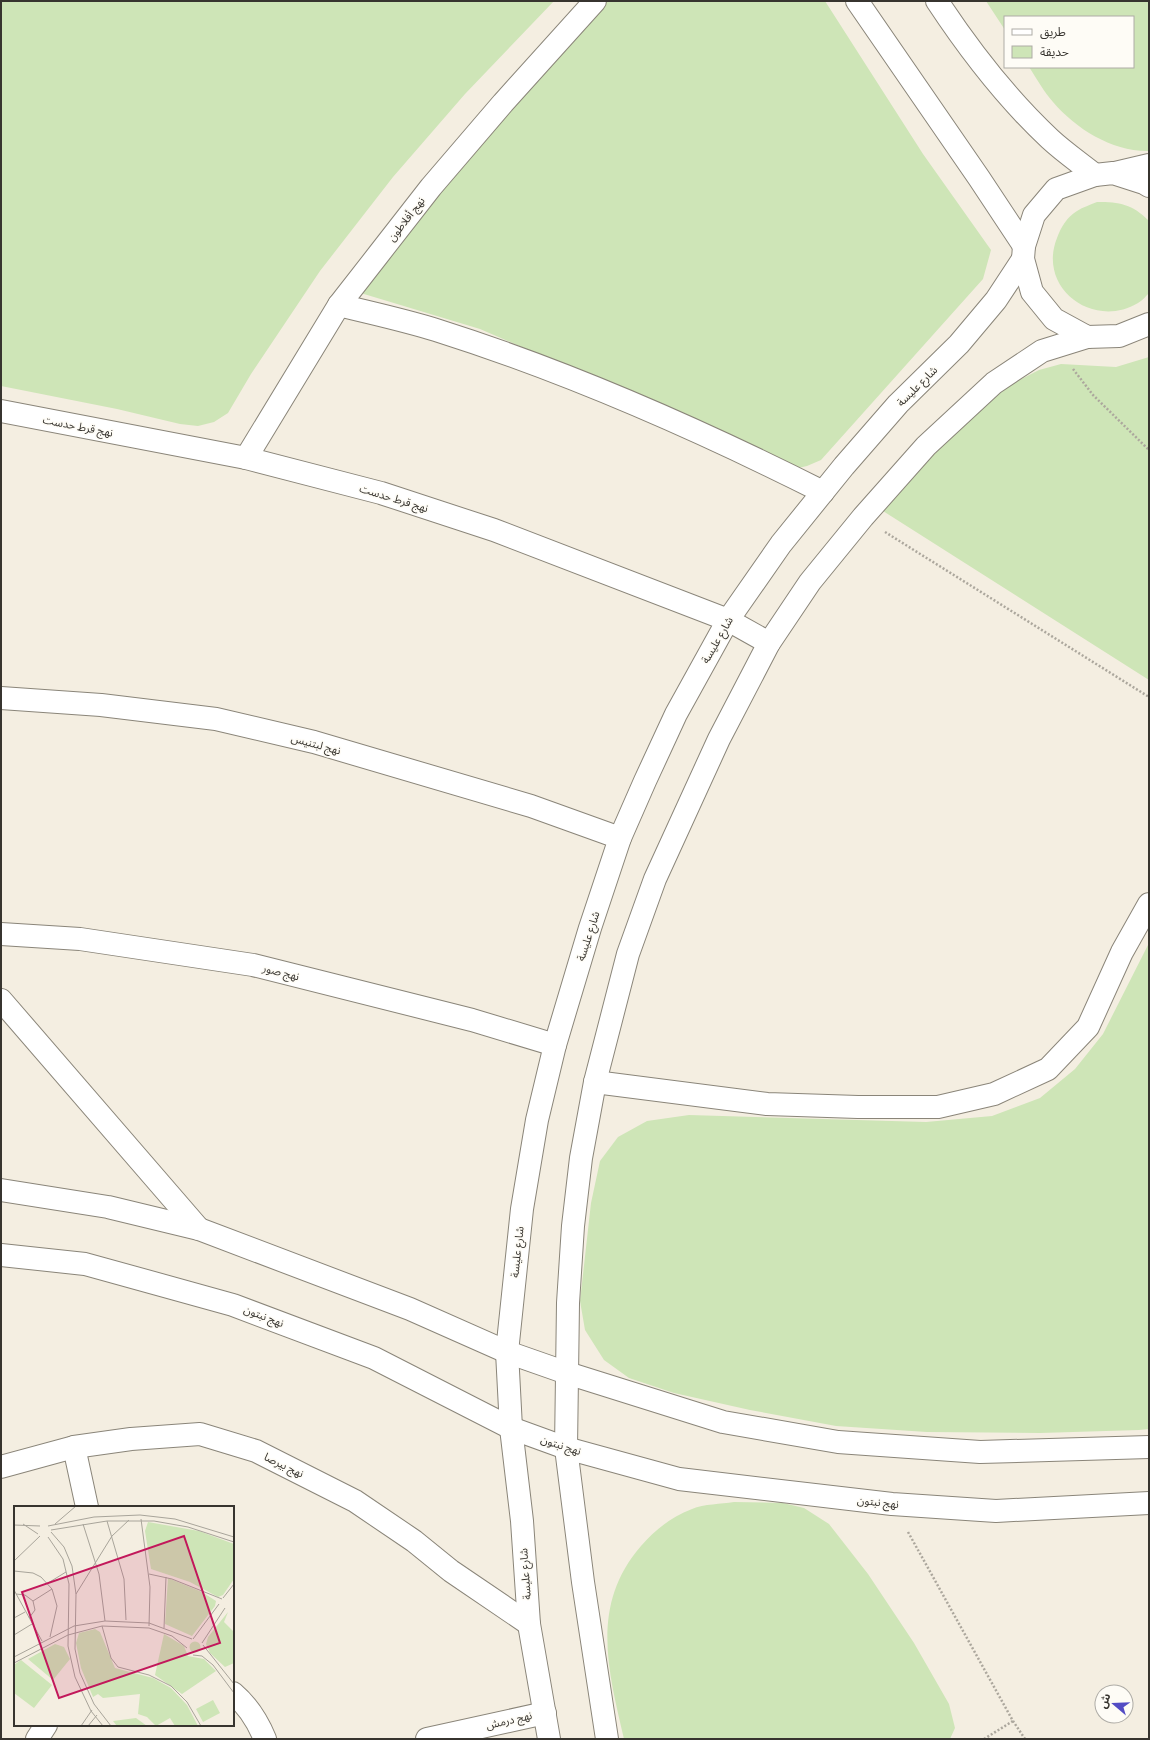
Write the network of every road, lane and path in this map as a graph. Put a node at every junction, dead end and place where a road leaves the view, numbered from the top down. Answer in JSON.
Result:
{"nodes":[{"id":1,"x":595,"y":1,"type":"edge"},
{"id":2,"x":857,"y":1,"type":"edge"},
{"id":3,"x":937,"y":1,"type":"edge"},
{"id":4,"x":1149,"y":165,"type":"edge"},
{"id":5,"x":1104,"y":174,"type":"junction"},
{"id":6,"x":1149,"y":186,"type":"edge"},
{"id":7,"x":1024,"y":252,"type":"junction"},
{"id":8,"x":339,"y":305,"type":"junction"},
{"id":9,"x":1149,"y":324,"type":"edge"},
{"id":10,"x":1087,"y":337,"type":"junction"},
{"id":11,"x":1054,"y":347,"type":"junction"},
{"id":12,"x":1,"y":411,"type":"edge"},
{"id":13,"x":1149,"y":450,"type":"edge"},
{"id":14,"x":246,"y":458,"type":"junction"},
{"id":15,"x":823,"y":492,"type":"junction"},
{"id":16,"x":863,"y":517,"type":"junction"},
{"id":17,"x":728,"y":620,"type":"junction"},
{"id":18,"x":769,"y":643,"type":"junction"},
{"id":19,"x":1149,"y":697,"type":"edge"},
{"id":20,"x":1,"y":698,"type":"edge"},
{"id":21,"x":620,"y":838,"type":"junction"},
{"id":22,"x":1149,"y":904,"type":"edge"},
{"id":23,"x":1,"y":934,"type":"edge"},
{"id":24,"x":1,"y":1000,"type":"edge"},
{"id":25,"x":555,"y":1045,"type":"junction"},
{"id":26,"x":595,"y":1082,"type":"junction"},
{"id":27,"x":1,"y":1190,"type":"edge"},
{"id":28,"x":199,"y":1229,"type":"junction"},
{"id":29,"x":1,"y":1255,"type":"edge"},
{"id":30,"x":507,"y":1352,"type":"junction"},
{"id":31,"x":567,"y":1373,"type":"junction"},
{"id":32,"x":511,"y":1428,"type":"junction"},
{"id":33,"x":74,"y":1447,"type":"junction"},
{"id":34,"x":1149,"y":1447,"type":"edge"},
{"id":35,"x":566,"y":1448,"type":"junction"},
{"id":36,"x":1,"y":1467,"type":"edge"},
{"id":37,"x":1149,"y":1503,"type":"edge"},
{"id":38,"x":892,"y":1504,"type":"junction"},
{"id":39,"x":87,"y":1506,"type":"edge"},
{"id":40,"x":529,"y":1624,"type":"junction"},
{"id":41,"x":234,"y":1695,"type":"edge"},
{"id":42,"x":545,"y":1712,"type":"junction"},
{"id":43,"x":1013,"y":1722,"type":"junction"},
{"id":44,"x":45,"y":1726,"type":"edge"},
{"id":45,"x":37,"y":1739,"type":"edge"},
{"id":46,"x":265,"y":1739,"type":"edge"},
{"id":47,"x":427,"y":1739,"type":"edge"},
{"id":48,"x":549,"y":1739,"type":"edge"},
{"id":49,"x":607,"y":1739,"type":"edge"},
{"id":50,"x":984,"y":1739,"type":"edge"},
{"id":51,"x":1025,"y":1739,"type":"edge"}],
"edges":[{"from":1,"to":8,"type":"street","name":"نهج أفلاطون"},
{"from":2,"to":7,"type":"street"},
{"from":3,"to":5,"type":"street"},
{"from":4,"to":5,"type":"street"},
{"from":5,"to":6,"type":"street"},
{"from":5,"to":7,"type":"street","name":"شارع عليسة"},
{"from":7,"to":10,"type":"street"},
{"from":7,"to":15,"type":"street","name":"شارع عليسة"},
{"from":8,"to":14,"type":"street","name":"نهج أفلاطون"},
{"from":8,"to":15,"type":"street"},
{"from":9,"to":10,"type":"street"},
{"from":10,"to":11,"type":"street"},
{"from":11,"to":13,"type":"path"},
{"from":11,"to":16,"type":"street"},
{"from":12,"to":14,"type":"street","name":"نهج قرط حدست"},
{"from":14,"to":17,"type":"street","name":"نهج قرط حدست"},
{"from":15,"to":17,"type":"street","name":"شارع عليسة"},
{"from":16,"to":18,"type":"street"},
{"from":16,"to":19,"type":"path"},
{"from":17,"to":18,"type":"street","name":"نهج قرط حدست"},
{"from":17,"to":21,"type":"street","name":"شارع عليسة"},
{"from":18,"to":26,"type":"street"},
{"from":20,"to":21,"type":"street","name":"نهج لبتنيس"},
{"from":21,"to":25,"type":"street","name":"شارع عليسة"},
{"from":22,"to":26,"type":"street"},
{"from":23,"to":25,"type":"street","name":"نهج صور"},
{"from":24,"to":28,"type":"street"},
{"from":25,"to":30,"type":"street","name":"شارع عليسة"},
{"from":26,"to":31,"type":"street"},
{"from":27,"to":28,"type":"street"},
{"from":28,"to":30,"type":"street"},
{"from":29,"to":32,"type":"street","name":"نهج نبتون"},
{"from":30,"to":31,"type":"street"},
{"from":30,"to":32,"type":"street","name":"شارع عليسة"},
{"from":31,"to":34,"type":"street"},
{"from":31,"to":35,"type":"street"},
{"from":32,"to":35,"type":"street","name":"نهج نبتون"},
{"from":32,"to":40,"type":"street","name":"شارع عليسة"},
{"from":33,"to":36,"type":"street","name":"نهج بيرصا"},
{"from":33,"to":39,"type":"street"},
{"from":33,"to":40,"type":"street","name":"نهج بيرصا"},
{"from":35,"to":38,"type":"street","name":"نهج نبتون"},
{"from":35,"to":49,"type":"street"},
{"from":37,"to":38,"type":"street","name":"نهج نبتون"},
{"from":38,"to":43,"type":"path"},
{"from":40,"to":42,"type":"street","name":"شارع عليسة"},
{"from":41,"to":46,"type":"street"},
{"from":42,"to":47,"type":"street","name":"نهج درمش"},
{"from":42,"to":48,"type":"street","name":"شارع عليسة"},
{"from":43,"to":50,"type":"path"},
{"from":43,"to":51,"type":"path"},
{"from":44,"to":45,"type":"street"}]}
